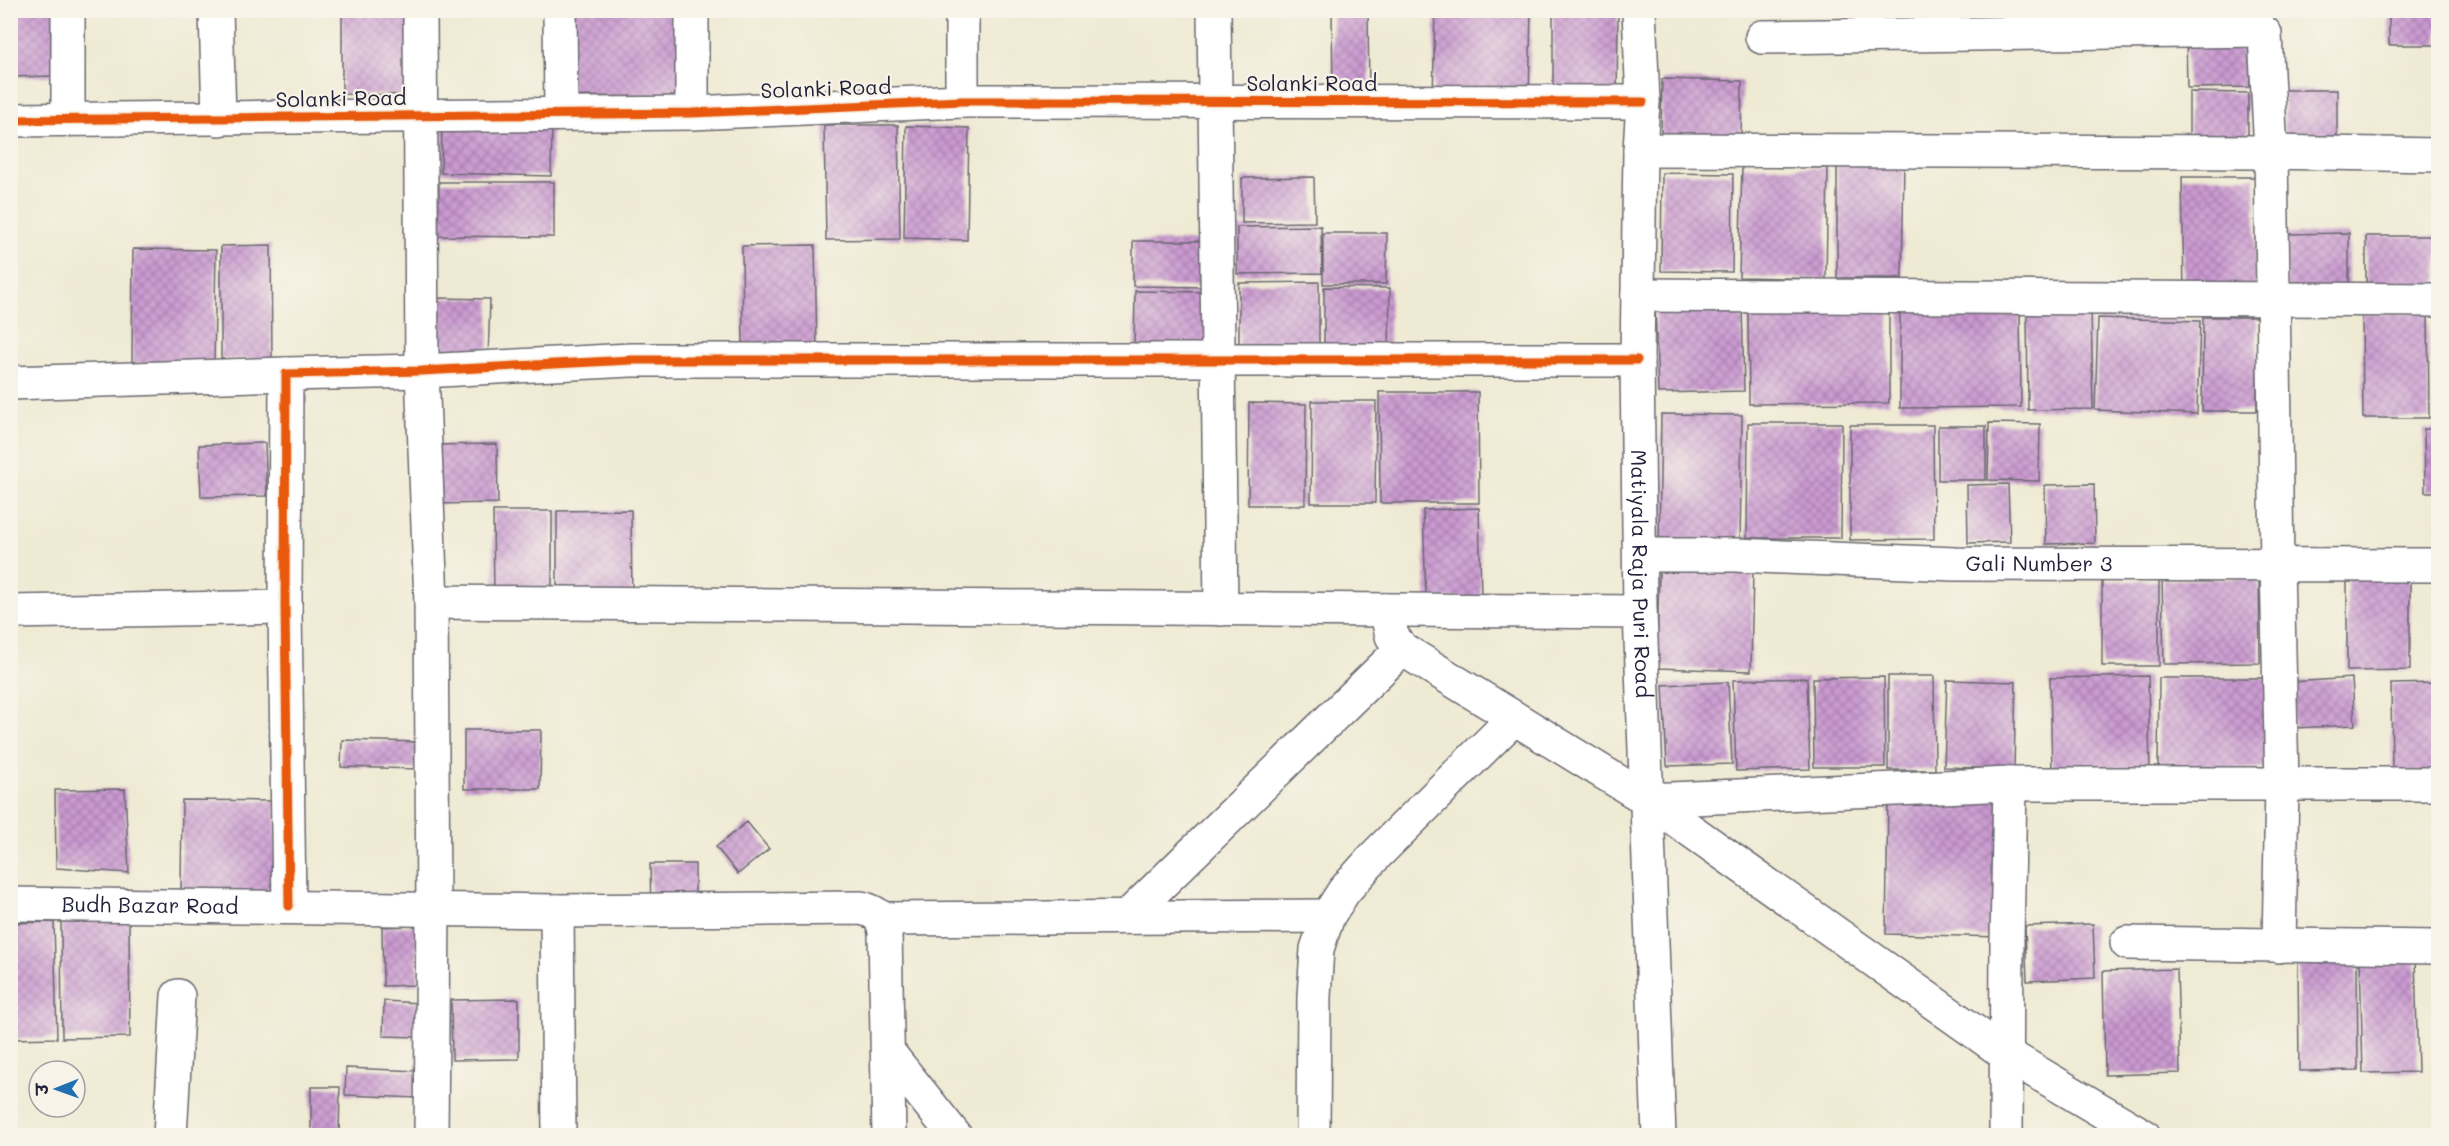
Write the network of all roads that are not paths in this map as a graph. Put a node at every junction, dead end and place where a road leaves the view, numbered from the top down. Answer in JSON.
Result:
{"nodes":[{"id":1,"x":68,"y":10,"type":"edge"},
{"id":2,"x":216,"y":10,"type":"edge"},
{"id":3,"x":420,"y":10,"type":"edge"},
{"id":4,"x":560,"y":10,"type":"edge"},
{"id":5,"x":692,"y":10,"type":"edge"},
{"id":6,"x":962,"y":10,"type":"edge"},
{"id":7,"x":1214,"y":10,"type":"edge"},
{"id":8,"x":1639,"y":10,"type":"edge"},
{"id":9,"x":1762,"y":37,"type":"dead end"},
{"id":10,"x":962,"y":101,"type":"junction"},
{"id":11,"x":1643,"y":102,"type":"junction"},
{"id":12,"x":1214,"y":103,"type":"junction"},
{"id":13,"x":692,"y":113,"type":"junction"},
{"id":14,"x":561,"y":114,"type":"junction"},
{"id":15,"x":420,"y":116,"type":"junction"},
{"id":16,"x":68,"y":119,"type":"junction"},
{"id":17,"x":219,"y":119,"type":"junction"},
{"id":18,"x":10,"y":120,"type":"edge"},
{"id":19,"x":1640,"y":150,"type":"junction"},
{"id":20,"x":2271,"y":152,"type":"junction"},
{"id":21,"x":2439,"y":155,"type":"edge"},
{"id":22,"x":1638,"y":295,"type":"junction"},
{"id":23,"x":2274,"y":299,"type":"junction"},
{"id":24,"x":2439,"y":300,"type":"edge"},
{"id":25,"x":1218,"y":359,"type":"junction"},
{"id":26,"x":1637,"y":360,"type":"junction"},
{"id":27,"x":422,"y":371,"type":"junction"},
{"id":28,"x":285,"y":374,"type":"junction"},
{"id":29,"x":10,"y":383,"type":"edge"},
{"id":30,"x":1640,"y":555,"type":"junction"},
{"id":31,"x":2277,"y":565,"type":"junction"},
{"id":32,"x":2439,"y":565,"type":"edge"},
{"id":33,"x":431,"y":602,"type":"junction"},
{"id":34,"x":285,"y":607,"type":"junction"},
{"id":35,"x":1221,"y":609,"type":"junction"},
{"id":36,"x":1386,"y":610,"type":"junction"},
{"id":37,"x":10,"y":612,"type":"edge"},
{"id":38,"x":1640,"y":612,"type":"junction"},
{"id":39,"x":1402,"y":649,"type":"junction"},
{"id":40,"x":1514,"y":718,"type":"junction"},
{"id":41,"x":2010,"y":784,"type":"junction"},
{"id":42,"x":2282,"y":784,"type":"junction"},
{"id":43,"x":2439,"y":784,"type":"edge"},
{"id":44,"x":1648,"y":800,"type":"junction"},
{"id":45,"x":10,"y":904,"type":"edge"},
{"id":46,"x":289,"y":906,"type":"junction"},
{"id":47,"x":433,"y":908,"type":"junction"},
{"id":48,"x":557,"y":911,"type":"junction"},
{"id":49,"x":1328,"y":916,"type":"junction"},
{"id":50,"x":1128,"y":917,"type":"junction"},
{"id":51,"x":883,"y":919,"type":"junction"},
{"id":52,"x":2127,"y":943,"type":"dead end"},
{"id":53,"x":2279,"y":946,"type":"junction"},
{"id":54,"x":2439,"y":947,"type":"edge"},
{"id":55,"x":178,"y":996,"type":"dead end"},
{"id":56,"x":888,"y":1052,"type":"junction"},
{"id":57,"x":2006,"y":1054,"type":"junction"},
{"id":58,"x":170,"y":1136,"type":"edge"},
{"id":59,"x":431,"y":1136,"type":"edge"},
{"id":60,"x":559,"y":1136,"type":"edge"},
{"id":61,"x":889,"y":1136,"type":"edge"},
{"id":62,"x":955,"y":1136,"type":"edge"},
{"id":63,"x":1313,"y":1136,"type":"edge"},
{"id":64,"x":1659,"y":1136,"type":"edge"},
{"id":65,"x":2006,"y":1136,"type":"edge"},
{"id":66,"x":2144,"y":1136,"type":"edge"}],
"edges":[{"from":1,"to":16,"type":"street"},
{"from":2,"to":17,"type":"street"},
{"from":3,"to":15,"type":"street"},
{"from":4,"to":14,"type":"street"},
{"from":5,"to":13,"type":"street"},
{"from":6,"to":10,"type":"street"},
{"from":7,"to":12,"type":"street"},
{"from":8,"to":11,"type":"street","name":"Matiyala Raja Puri Road"},
{"from":9,"to":20,"type":"street"},
{"from":10,"to":12,"type":"street","name":"Solanki Road"},
{"from":10,"to":13,"type":"street","name":"Solanki Road"},
{"from":11,"to":12,"type":"street","name":"Solanki Road"},
{"from":11,"to":19,"type":"street","name":"Matiyala Raja Puri Road"},
{"from":12,"to":25,"type":"street"},
{"from":13,"to":14,"type":"street","name":"Solanki Road"},
{"from":14,"to":15,"type":"street","name":"Solanki Road"},
{"from":15,"to":17,"type":"street","name":"Solanki Road"},
{"from":15,"to":27,"type":"street"},
{"from":16,"to":17,"type":"street","name":"Solanki Road"},
{"from":16,"to":18,"type":"street","name":"Solanki Road"},
{"from":19,"to":20,"type":"street"},
{"from":19,"to":22,"type":"street","name":"Matiyala Raja Puri Road"},
{"from":20,"to":21,"type":"street"},
{"from":20,"to":23,"type":"street"},
{"from":22,"to":23,"type":"street"},
{"from":22,"to":26,"type":"street","name":"Matiyala Raja Puri Road"},
{"from":23,"to":24,"type":"street"},
{"from":23,"to":31,"type":"street"},
{"from":25,"to":26,"type":"street"},
{"from":25,"to":27,"type":"street"},
{"from":25,"to":35,"type":"street"},
{"from":26,"to":30,"type":"street","name":"Matiyala Raja Puri Road"},
{"from":27,"to":28,"type":"street"},
{"from":27,"to":33,"type":"street"},
{"from":28,"to":29,"type":"street"},
{"from":28,"to":34,"type":"street"},
{"from":30,"to":31,"type":"street","name":"Gali Number 3"},
{"from":30,"to":38,"type":"street","name":"Matiyala Raja Puri Road"},
{"from":31,"to":32,"type":"street","name":"Gali Number 3"},
{"from":31,"to":42,"type":"street"},
{"from":33,"to":35,"type":"street"},
{"from":33,"to":47,"type":"street"},
{"from":34,"to":37,"type":"street"},
{"from":34,"to":46,"type":"street"},
{"from":35,"to":36,"type":"street"},
{"from":36,"to":38,"type":"street"},
{"from":36,"to":39,"type":"street"},
{"from":38,"to":44,"type":"street","name":"Matiyala Raja Puri Road"},
{"from":39,"to":40,"type":"street"},
{"from":39,"to":50,"type":"street"},
{"from":40,"to":44,"type":"street"},
{"from":40,"to":49,"type":"street"},
{"from":41,"to":42,"type":"street"},
{"from":41,"to":44,"type":"street"},
{"from":41,"to":57,"type":"street"},
{"from":42,"to":43,"type":"street"},
{"from":42,"to":53,"type":"street"},
{"from":44,"to":57,"type":"street"},
{"from":44,"to":64,"type":"street","name":"Matiyala Raja Puri Road"},
{"from":45,"to":46,"type":"street","name":"Budh Bazar Road"},
{"from":46,"to":47,"type":"street","name":"Budh Bazar Road"},
{"from":47,"to":48,"type":"street","name":"Budh Bazar Road"},
{"from":47,"to":59,"type":"street"},
{"from":48,"to":51,"type":"street","name":"Budh Bazar Road"},
{"from":48,"to":60,"type":"street"},
{"from":49,"to":50,"type":"street"},
{"from":49,"to":63,"type":"street"},
{"from":50,"to":51,"type":"street"},
{"from":51,"to":56,"type":"street"},
{"from":52,"to":53,"type":"street"},
{"from":53,"to":54,"type":"street"},
{"from":55,"to":58,"type":"street"},
{"from":56,"to":61,"type":"street"},
{"from":56,"to":62,"type":"street"},
{"from":57,"to":65,"type":"street"},
{"from":57,"to":66,"type":"street"}]}
